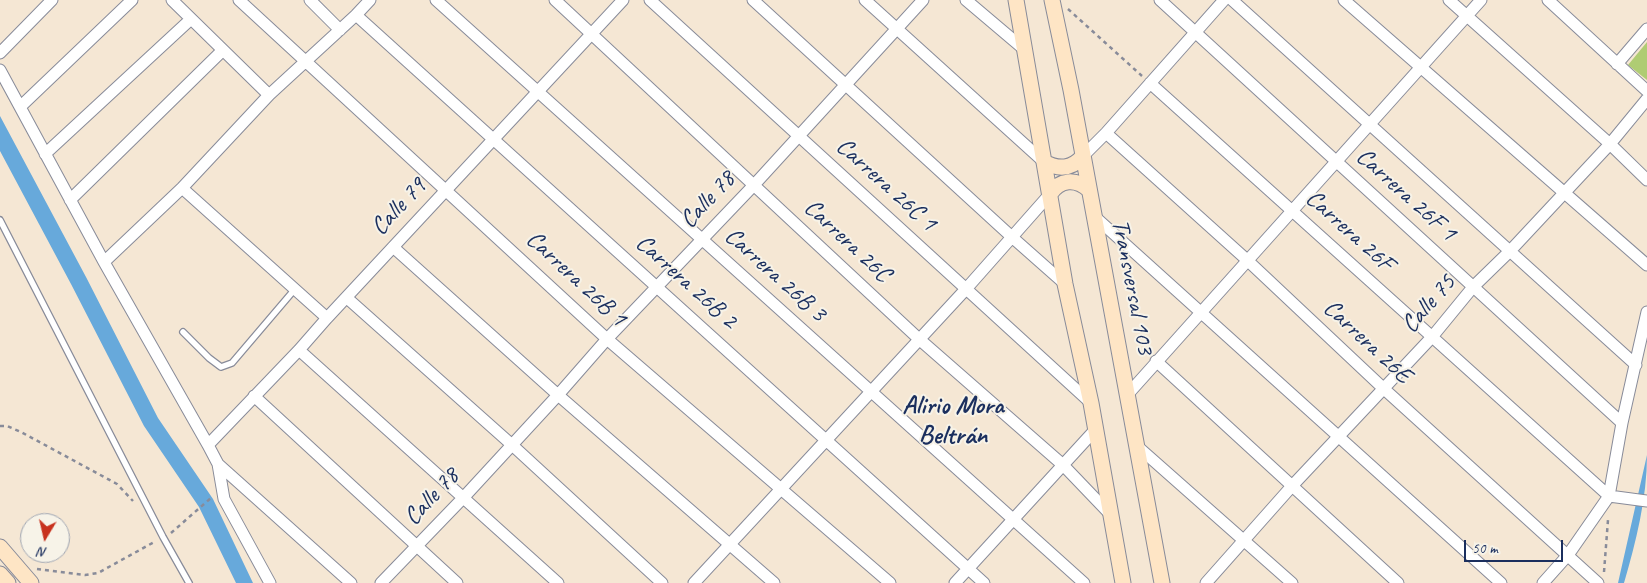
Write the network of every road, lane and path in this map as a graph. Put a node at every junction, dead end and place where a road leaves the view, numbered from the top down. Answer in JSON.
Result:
{"nodes":[{"id":1,"x":52,"y":0,"type":"edge"},
{"id":2,"x":132,"y":0,"type":"edge"},
{"id":3,"x":172,"y":0,"type":"edge"},
{"id":4,"x":239,"y":0,"type":"edge"},
{"id":5,"x":310,"y":0,"type":"edge"},
{"id":6,"x":370,"y":0,"type":"edge"},
{"id":7,"x":436,"y":0,"type":"edge"},
{"id":8,"x":555,"y":0,"type":"edge"},
{"id":9,"x":623,"y":0,"type":"edge"},
{"id":10,"x":650,"y":0,"type":"edge"},
{"id":11,"x":753,"y":0,"type":"edge"},
{"id":12,"x":865,"y":0,"type":"edge"},
{"id":13,"x":923,"y":0,"type":"edge"},
{"id":14,"x":966,"y":0,"type":"edge"},
{"id":15,"x":1016,"y":0,"type":"edge"},
{"id":16,"x":1160,"y":0,"type":"edge"},
{"id":17,"x":1224,"y":0,"type":"edge"},
{"id":18,"x":1232,"y":0,"type":"edge"},
{"id":19,"x":1344,"y":0,"type":"edge"},
{"id":20,"x":1449,"y":0,"type":"edge"},
{"id":21,"x":1481,"y":0,"type":"edge"},
{"id":22,"x":1548,"y":0,"type":"edge"},
{"id":23,"x":1059,"y":3,"type":"edge"},
{"id":24,"x":356,"y":15,"type":"junction"},
{"id":25,"x":1467,"y":16,"type":"junction"},
{"id":26,"x":190,"y":19,"type":"junction"},
{"id":27,"x":896,"y":29,"type":"junction"},
{"id":28,"x":1647,"y":29,"type":"edge"},
{"id":29,"x":340,"y":30,"type":"junction"},
{"id":30,"x":1196,"y":32,"type":"junction"},
{"id":31,"x":592,"y":34,"type":"junction"},
{"id":32,"x":223,"y":50,"type":"junction"},
{"id":33,"x":1025,"y":50,"type":"junction"},
{"id":34,"x":0,"y":52,"type":"edge"},
{"id":35,"x":305,"y":61,"type":"junction"},
{"id":36,"x":1617,"y":64,"type":"junction"},
{"id":37,"x":1421,"y":67,"type":"junction"},
{"id":38,"x":0,"y":70,"type":"edge"},
{"id":39,"x":1150,"y":83,"type":"junction"},
{"id":40,"x":845,"y":84,"type":"junction"},
{"id":41,"x":1647,"y":90,"type":"edge"},
{"id":42,"x":537,"y":91,"type":"junction"},
{"id":43,"x":269,"y":95,"type":"junction"},
{"id":44,"x":1647,"y":99,"type":"edge"},
{"id":45,"x":20,"y":107,"type":"junction"},
{"id":46,"x":1369,"y":124,"type":"junction"},
{"id":47,"x":1106,"y":133,"type":"junction"},
{"id":48,"x":798,"y":135,"type":"junction"},
{"id":49,"x":493,"y":138,"type":"junction"},
{"id":50,"x":1610,"y":144,"type":"junction"},
{"id":51,"x":45,"y":154,"type":"junction"},
{"id":52,"x":1083,"y":156,"type":"junction"},
{"id":53,"x":1336,"y":161,"type":"junction"},
{"id":54,"x":1044,"y":162,"type":"junction"},
{"id":55,"x":1647,"y":180,"type":"edge"},
{"id":56,"x":754,"y":185,"type":"junction"},
{"id":57,"x":182,"y":188,"type":"junction"},
{"id":58,"x":445,"y":190,"type":"junction"},
{"id":59,"x":1089,"y":190,"type":"junction"},
{"id":60,"x":1564,"y":193,"type":"junction"},
{"id":61,"x":1050,"y":194,"type":"junction"},
{"id":62,"x":70,"y":200,"type":"junction"},
{"id":63,"x":1292,"y":210,"type":"junction"},
{"id":64,"x":1094,"y":216,"type":"junction"},
{"id":65,"x":0,"y":220,"type":"edge"},
{"id":66,"x":1012,"y":238,"type":"junction"},
{"id":67,"x":702,"y":239,"type":"junction"},
{"id":68,"x":392,"y":247,"type":"junction"},
{"id":69,"x":1510,"y":251,"type":"junction"},
{"id":70,"x":1247,"y":260,"type":"junction"},
{"id":71,"x":104,"y":262,"type":"junction"},
{"id":72,"x":1647,"y":265,"type":"edge"},
{"id":73,"x":1065,"y":284,"type":"junction"},
{"id":74,"x":1473,"y":286,"type":"junction"},
{"id":75,"x":658,"y":287,"type":"junction"},
{"id":76,"x":296,"y":289,"type":"junction"},
{"id":77,"x":966,"y":289,"type":"junction"},
{"id":78,"x":347,"y":298,"type":"junction"},
{"id":79,"x":1200,"y":312,"type":"junction"},
{"id":80,"x":1647,"y":312,"type":"edge"},
{"id":81,"x":327,"y":318,"type":"junction"},
{"id":82,"x":183,"y":332,"type":"dead end"},
{"id":83,"x":1432,"y":337,"type":"junction"},
{"id":84,"x":607,"y":339,"type":"junction"},
{"id":85,"x":920,"y":339,"type":"junction"},
{"id":86,"x":299,"y":350,"type":"junction"},
{"id":87,"x":1156,"y":362,"type":"junction"},
{"id":88,"x":1636,"y":365,"type":"junction"},
{"id":89,"x":1383,"y":388,"type":"junction"},
{"id":90,"x":871,"y":392,"type":"junction"},
{"id":91,"x":1128,"y":394,"type":"junction"},
{"id":92,"x":558,"y":395,"type":"junction"},
{"id":93,"x":254,"y":396,"type":"junction"},
{"id":94,"x":1090,"y":403,"type":"junction"},
{"id":95,"x":1622,"y":423,"type":"junction"},
{"id":96,"x":0,"y":426,"type":"edge"},
{"id":97,"x":1095,"y":430,"type":"junction"},
{"id":98,"x":1339,"y":438,"type":"junction"},
{"id":99,"x":826,"y":440,"type":"junction"},
{"id":100,"x":511,"y":444,"type":"junction"},
{"id":101,"x":208,"y":445,"type":"junction"},
{"id":102,"x":1137,"y":446,"type":"junction"},
{"id":103,"x":218,"y":464,"type":"junction"},
{"id":104,"x":1063,"y":465,"type":"junction"},
{"id":105,"x":1292,"y":486,"type":"junction"},
{"id":106,"x":781,"y":489,"type":"junction"},
{"id":107,"x":213,"y":496,"type":"dead end"},
{"id":108,"x":1609,"y":496,"type":"junction"},
{"id":109,"x":464,"y":497,"type":"junction"},
{"id":110,"x":1647,"y":501,"type":"edge"},
{"id":111,"x":136,"y":507,"type":"dead end"},
{"id":112,"x":1109,"y":513,"type":"junction"},
{"id":113,"x":1013,"y":519,"type":"junction"},
{"id":114,"x":163,"y":537,"type":"junction"},
{"id":115,"x":1244,"y":540,"type":"junction"},
{"id":116,"x":730,"y":544,"type":"junction"},
{"id":117,"x":418,"y":546,"type":"junction"},
{"id":118,"x":0,"y":547,"type":"edge"},
{"id":119,"x":1568,"y":555,"type":"junction"},
{"id":120,"x":17,"y":567,"type":"junction"},
{"id":121,"x":968,"y":568,"type":"junction"},
{"id":122,"x":0,"y":574,"type":"edge"},
{"id":123,"x":1601,"y":578,"type":"edge"},
{"id":124,"x":8,"y":583,"type":"edge"},
{"id":125,"x":31,"y":583,"type":"edge"},
{"id":126,"x":189,"y":583,"type":"edge"},
{"id":127,"x":270,"y":583,"type":"edge"},
{"id":128,"x":351,"y":583,"type":"edge"},
{"id":129,"x":381,"y":583,"type":"edge"},
{"id":130,"x":457,"y":583,"type":"edge"},
{"id":131,"x":558,"y":583,"type":"edge"},
{"id":132,"x":662,"y":583,"type":"edge"},
{"id":133,"x":694,"y":583,"type":"edge"},
{"id":134,"x":774,"y":583,"type":"edge"},
{"id":135,"x":890,"y":583,"type":"edge"},
{"id":136,"x":955,"y":583,"type":"edge"},
{"id":137,"x":984,"y":583,"type":"edge"},
{"id":138,"x":1084,"y":583,"type":"edge"},
{"id":139,"x":1123,"y":583,"type":"edge"},
{"id":140,"x":1162,"y":583,"type":"edge"},
{"id":141,"x":1206,"y":583,"type":"edge"},
{"id":142,"x":1292,"y":583,"type":"edge"},
{"id":143,"x":1398,"y":583,"type":"edge"},
{"id":144,"x":1501,"y":583,"type":"edge"},
{"id":145,"x":1543,"y":583,"type":"edge"}],
"edges":[{"from":1,"to":34,"type":"street"},
{"from":2,"to":45,"type":"street"},
{"from":3,"to":26,"type":"street"},
{"from":4,"to":35,"type":"street","name":"Carrera 26B 1"},
{"from":5,"to":29,"type":"street"},
{"from":6,"to":24,"type":"street"},
{"from":7,"to":42,"type":"street","name":"Carrera 26B 3"},
{"from":8,"to":31,"type":"street","name":"Carrera 26C"},
{"from":9,"to":31,"type":"street","name":"Calle 79"},
{"from":10,"to":48,"type":"street","name":"Carrera 26C 1"},
{"from":11,"to":40,"type":"street"},
{"from":12,"to":27,"type":"street"},
{"from":13,"to":27,"type":"street","name":"Calle 78"},
{"from":14,"to":33,"type":"street"},
{"from":15,"to":33,"type":"street"},
{"from":16,"to":30,"type":"street","name":"Carrera 26F 1"},
{"from":17,"to":30,"type":"street"},
{"from":18,"to":46,"type":"street"},
{"from":19,"to":37,"type":"street"},
{"from":20,"to":25,"type":"street"},
{"from":21,"to":25,"type":"street"},
{"from":22,"to":36,"type":"street"},
{"from":23,"to":39,"type":"path"},
{"from":23,"to":52,"type":"street","name":"Transversal 103"},
{"from":24,"to":29,"type":"street"},
{"from":24,"to":49,"type":"street","name":"Carrera 26B 2"},
{"from":25,"to":37,"type":"street"},
{"from":25,"to":50,"type":"street"},
{"from":26,"to":32,"type":"street"},
{"from":26,"to":51,"type":"street"},
{"from":27,"to":40,"type":"street","name":"Calle 78"},
{"from":27,"to":54,"type":"street"},
{"from":28,"to":36,"type":"street"},
{"from":29,"to":35,"type":"street"},
{"from":30,"to":39,"type":"street"},
{"from":30,"to":53,"type":"street","name":"Carrera 26F 1"},
{"from":31,"to":42,"type":"street","name":"Calle 79"},
{"from":31,"to":56,"type":"street","name":"Carrera 26C"},
{"from":32,"to":43,"type":"street"},
{"from":32,"to":62,"type":"street"},
{"from":33,"to":54,"type":"street"},
{"from":35,"to":43,"type":"street"},
{"from":35,"to":58,"type":"street","name":"Carrera 26B 1"},
{"from":36,"to":41,"type":"street"},
{"from":37,"to":46,"type":"street"},
{"from":37,"to":60,"type":"street"},
{"from":38,"to":45,"type":"street"},
{"from":39,"to":47,"type":"street"},
{"from":39,"to":63,"type":"street","name":"Carrera 26F"},
{"from":40,"to":48,"type":"street","name":"Calle 78"},
{"from":40,"to":66,"type":"street"},
{"from":42,"to":49,"type":"street","name":"Calle 79"},
{"from":42,"to":67,"type":"street","name":"Carrera 26B 3"},
{"from":43,"to":57,"type":"street"},
{"from":44,"to":50,"type":"street","name":"Calle 75"},
{"from":45,"to":51,"type":"street"},
{"from":46,"to":53,"type":"street"},
{"from":46,"to":69,"type":"street"},
{"from":47,"to":52,"type":"street"},
{"from":47,"to":70,"type":"street","name":"Carrera 26E"},
{"from":48,"to":56,"type":"street","name":"Calle 78"},
{"from":48,"to":77,"type":"street","name":"Carrera 26C 1"},
{"from":49,"to":58,"type":"street","name":"Calle 79"},
{"from":49,"to":75,"type":"street","name":"Carrera 26B 2"},
{"from":50,"to":55,"type":"street"},
{"from":50,"to":60,"type":"street","name":"Calle 75"},
{"from":51,"to":62,"type":"street"},
{"from":52,"to":54,"type":"street"},
{"from":52,"to":59,"type":"street","name":"Transversal 103"},
{"from":53,"to":63,"type":"street"},
{"from":53,"to":74,"type":"street","name":"Carrera 26F 1"},
{"from":54,"to":61,"type":"street"},
{"from":56,"to":67,"type":"street","name":"Calle 78"},
{"from":56,"to":85,"type":"street","name":"Carrera 26C"},
{"from":57,"to":71,"type":"street"},
{"from":57,"to":76,"type":"street"},
{"from":58,"to":68,"type":"street","name":"Calle 79"},
{"from":58,"to":84,"type":"street","name":"Carrera 26B 1"},
{"from":59,"to":61,"type":"street"},
{"from":59,"to":64,"type":"street","name":"Transversal 103"},
{"from":60,"to":69,"type":"street","name":"Calle 75"},
{"from":60,"to":72,"type":"street"},
{"from":61,"to":66,"type":"street"},
{"from":61,"to":73,"type":"street"},
{"from":62,"to":71,"type":"street"},
{"from":63,"to":70,"type":"street"},
{"from":63,"to":83,"type":"street","name":"Carrera 26F"},
{"from":64,"to":79,"type":"street"},
{"from":64,"to":91,"type":"street","name":"Transversal 103"},
{"from":65,"to":114,"type":"lane"},
{"from":66,"to":73,"type":"street"},
{"from":66,"to":77,"type":"street"},
{"from":67,"to":75,"type":"street","name":"Calle 78"},
{"from":67,"to":90,"type":"street","name":"Carrera 26B 3"},
{"from":68,"to":78,"type":"street","name":"Calle 79"},
{"from":68,"to":92,"type":"street"},
{"from":69,"to":74,"type":"street","name":"Calle 75"},
{"from":69,"to":88,"type":"street"},
{"from":70,"to":79,"type":"street"},
{"from":70,"to":89,"type":"street","name":"Carrera 26E"},
{"from":71,"to":101,"type":"street"},
{"from":73,"to":94,"type":"street"},
{"from":74,"to":83,"type":"street","name":"Calle 75"},
{"from":74,"to":95,"type":"street","name":"Carrera 26F 1"},
{"from":75,"to":84,"type":"street","name":"Calle 78"},
{"from":75,"to":99,"type":"street","name":"Carrera 26B 2"},
{"from":76,"to":81,"type":"street"},
{"from":76,"to":82,"type":"lane"},
{"from":77,"to":85,"type":"street"},
{"from":77,"to":94,"type":"street","name":"Carrera 26C 1"},
{"from":78,"to":81,"type":"street","name":"Calle 79"},
{"from":78,"to":100,"type":"street"},
{"from":79,"to":87,"type":"street"},
{"from":79,"to":98,"type":"street"},
{"from":80,"to":88,"type":"street"},
{"from":81,"to":86,"type":"street","name":"Calle 79"},
{"from":83,"to":89,"type":"street","name":"Calle 75"},
{"from":83,"to":108,"type":"street","name":"Carrera 26F"},
{"from":84,"to":92,"type":"street","name":"Calle 78"},
{"from":84,"to":106,"type":"street","name":"Carrera 26B 1"},
{"from":85,"to":90,"type":"street"},
{"from":85,"to":104,"type":"street","name":"Carrera 26C"},
{"from":86,"to":93,"type":"street","name":"Calle 79"},
{"from":86,"to":109,"type":"street"},
{"from":87,"to":91,"type":"street"},
{"from":87,"to":105,"type":"street"},
{"from":88,"to":95,"type":"street"},
{"from":89,"to":98,"type":"street","name":"Calle 75"},
{"from":89,"to":119,"type":"street","name":"Carrera 26E"},
{"from":90,"to":99,"type":"street"},
{"from":90,"to":113,"type":"street","name":"Carrera 26B 3"},
{"from":91,"to":102,"type":"street","name":"Transversal 103"},
{"from":92,"to":100,"type":"street","name":"Calle 78"},
{"from":92,"to":116,"type":"street"},
{"from":93,"to":101,"type":"street","name":"Calle 79"},
{"from":93,"to":117,"type":"street"},
{"from":94,"to":97,"type":"street"},
{"from":95,"to":108,"type":"street"},
{"from":96,"to":111,"type":"path"},
{"from":97,"to":104,"type":"street"},
{"from":97,"to":112,"type":"street"},
{"from":98,"to":105,"type":"street","name":"Calle 75"},
{"from":98,"to":144,"type":"street"},
{"from":99,"to":106,"type":"street"},
{"from":99,"to":121,"type":"street","name":"Carrera 26B 2"},
{"from":100,"to":109,"type":"street","name":"Calle 78"},
{"from":100,"to":132,"type":"street"},
{"from":101,"to":103,"type":"street"},
{"from":102,"to":115,"type":"street"},
{"from":102,"to":140,"type":"street","name":"Transversal 103"},
{"from":103,"to":127,"type":"street"},
{"from":103,"to":128,"type":"street"},
{"from":104,"to":112,"type":"street","name":"Carrera 26C"},
{"from":104,"to":113,"type":"street"},
{"from":105,"to":115,"type":"street","name":"Calle 75"},
{"from":105,"to":143,"type":"street"},
{"from":106,"to":116,"type":"street"},
{"from":106,"to":135,"type":"street","name":"Carrera 26B 1"},
{"from":107,"to":114,"type":"path"},
{"from":108,"to":110,"type":"street"},
{"from":108,"to":119,"type":"street"},
{"from":108,"to":123,"type":"path"},
{"from":109,"to":117,"type":"street","name":"Calle 78"},
{"from":109,"to":131,"type":"street"},
{"from":112,"to":139,"type":"street"},
{"from":113,"to":121,"type":"street"},
{"from":113,"to":138,"type":"street","name":"Carrera 26B 3"},
{"from":114,"to":120,"type":"path"},
{"from":114,"to":126,"type":"lane"},
{"from":115,"to":141,"type":"street","name":"Calle 75"},
{"from":115,"to":142,"type":"street"},
{"from":116,"to":133,"type":"street"},
{"from":116,"to":134,"type":"street"},
{"from":117,"to":129,"type":"street","name":"Calle 78"},
{"from":117,"to":130,"type":"street"},
{"from":118,"to":120,"type":"street"},
{"from":119,"to":123,"type":"street","name":"Carrera 26E"},
{"from":119,"to":145,"type":"street"},
{"from":120,"to":125,"type":"street"},
{"from":121,"to":136,"type":"street"},
{"from":121,"to":137,"type":"street","name":"Carrera 26B 2"},
{"from":122,"to":124,"type":"street"}]}
